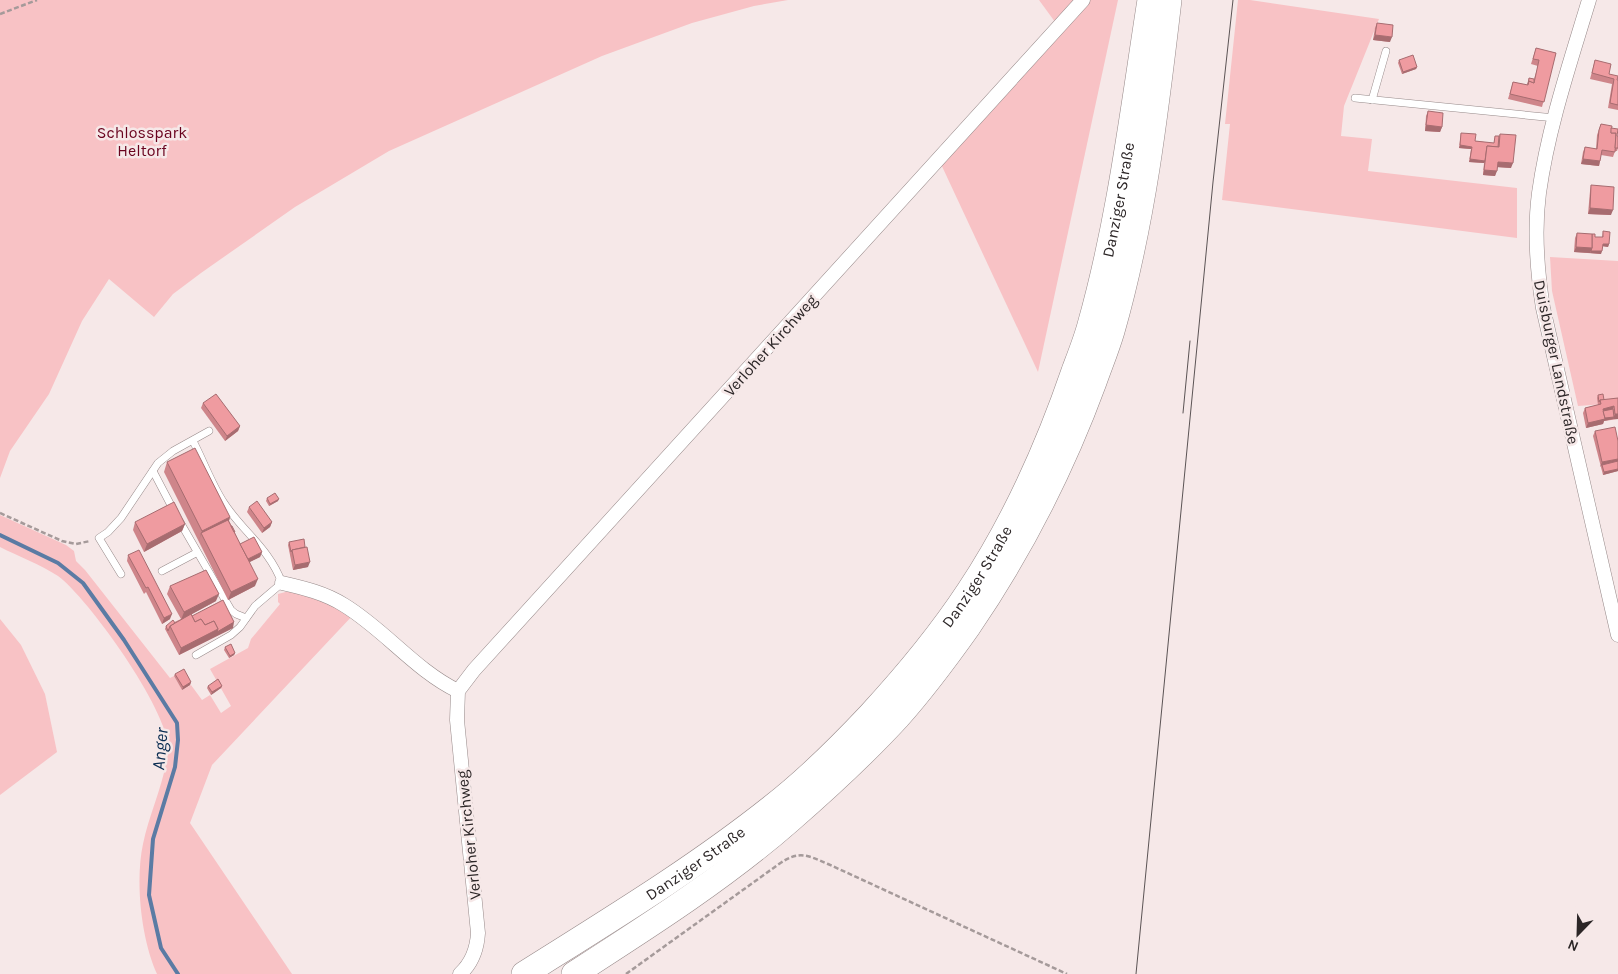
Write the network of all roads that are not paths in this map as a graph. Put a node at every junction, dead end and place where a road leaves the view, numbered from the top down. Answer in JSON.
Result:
{"nodes":[{"id":1,"x":1083,"y":0,"type":"edge"},
{"id":2,"x":1139,"y":0,"type":"edge"},
{"id":3,"x":1150,"y":0,"type":"edge"},
{"id":4,"x":1169,"y":0,"type":"edge"},
{"id":5,"x":1183,"y":0,"type":"edge"},
{"id":6,"x":1589,"y":0,"type":"edge"},
{"id":7,"x":1144,"y":35,"type":"junction"},
{"id":8,"x":1386,"y":52,"type":"dead end"},
{"id":9,"x":1355,"y":98,"type":"dead end"},
{"id":10,"x":1372,"y":100,"type":"junction"},
{"id":11,"x":1156,"y":109,"type":"junction"},
{"id":12,"x":1555,"y":118,"type":"junction"},
{"id":13,"x":209,"y":431,"type":"dead end"},
{"id":14,"x":193,"y":441,"type":"junction"},
{"id":15,"x":153,"y":471,"type":"junction"},
{"id":16,"x":196,"y":553,"type":"junction"},
{"id":17,"x":162,"y":571,"type":"dead end"},
{"id":18,"x":121,"y":574,"type":"dead end"},
{"id":19,"x":282,"y":583,"type":"junction"},
{"id":20,"x":246,"y":618,"type":"junction"},
{"id":21,"x":1618,"y":635,"type":"edge"},
{"id":22,"x":196,"y":655,"type":"dead end"},
{"id":23,"x":458,"y":691,"type":"junction"},
{"id":24,"x":460,"y":974,"type":"edge"},
{"id":25,"x":524,"y":974,"type":"edge"},
{"id":26,"x":574,"y":974,"type":"edge"}],
"edges":[{"from":1,"to":23,"type":"street","name":"Verloher Kirchweg"},
{"from":2,"to":7,"type":"highway"},
{"from":3,"to":7,"type":"highway","name":"Danziger Straße"},
{"from":4,"to":11,"type":"highway","name":"Danziger Straße"},
{"from":5,"to":11,"type":"highway"},
{"from":6,"to":12,"type":"street","name":"Duisburger Landstraße"},
{"from":7,"to":25,"type":"highway","name":"Danziger Straße"},
{"from":8,"to":10,"type":"lane"},
{"from":9,"to":10,"type":"lane"},
{"from":10,"to":12,"type":"lane"},
{"from":11,"to":26,"type":"highway","name":"Danziger Straße"},
{"from":12,"to":21,"type":"street","name":"Duisburger Landstraße"},
{"from":13,"to":14,"type":"lane"},
{"from":14,"to":15,"type":"lane"},
{"from":14,"to":19,"type":"lane"},
{"from":15,"to":16,"type":"lane"},
{"from":15,"to":18,"type":"lane"},
{"from":16,"to":17,"type":"lane"},
{"from":16,"to":20,"type":"lane"},
{"from":19,"to":20,"type":"lane"},
{"from":19,"to":23,"type":"street"},
{"from":20,"to":22,"type":"lane"},
{"from":23,"to":24,"type":"street","name":"Verloher Kirchweg"}]}
